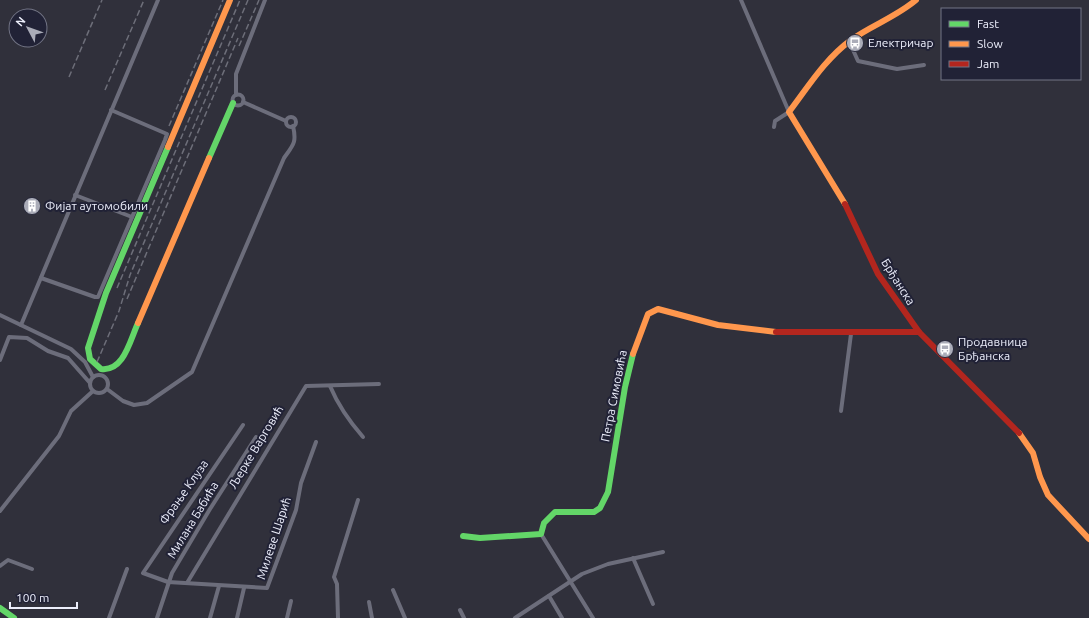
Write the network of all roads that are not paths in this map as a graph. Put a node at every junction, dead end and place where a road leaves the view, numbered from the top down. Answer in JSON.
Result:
{"nodes":[{"id":1,"x":158,"y":0,"type":"edge"},
{"id":2,"x":230,"y":0,"type":"edge"},
{"id":3,"x":265,"y":0,"type":"edge"},
{"id":4,"x":742,"y":0,"type":"edge"},
{"id":5,"x":916,"y":0,"type":"edge"},
{"id":6,"x":849,"y":41,"type":"junction"},
{"id":7,"x":924,"y":65,"type":"dead end"},
{"id":8,"x":236,"y":95,"type":"junction"},
{"id":9,"x":233,"y":102,"type":"junction"},
{"id":10,"x":243,"y":102,"type":"junction"},
{"id":11,"x":111,"y":110,"type":"junction"},
{"id":12,"x":788,"y":112,"type":"junction"},
{"id":13,"x":286,"y":121,"type":"junction"},
{"id":14,"x":293,"y":126,"type":"junction"},
{"id":15,"x":774,"y":127,"type":"dead end"},
{"id":16,"x":76,"y":195,"type":"junction"},
{"id":17,"x":132,"y":217,"type":"junction"},
{"id":18,"x":40,"y":278,"type":"junction"},
{"id":19,"x":0,"y":315,"type":"edge"},
{"id":20,"x":21,"y":325,"type":"junction"},
{"id":21,"x":920,"y":332,"type":"junction"},
{"id":22,"x":851,"y":334,"type":"junction"},
{"id":23,"x":0,"y":360,"type":"edge"},
{"id":24,"x":94,"y":377,"type":"junction"},
{"id":25,"x":90,"y":382,"type":"junction"},
{"id":26,"x":379,"y":384,"type":"dead end"},
{"id":27,"x":330,"y":386,"type":"junction"},
{"id":28,"x":107,"y":389,"type":"junction"},
{"id":29,"x":93,"y":391,"type":"junction"},
{"id":30,"x":842,"y":411,"type":"dead end"},
{"id":31,"x":243,"y":425,"type":"dead end"},
{"id":32,"x":256,"y":437,"type":"dead end"},
{"id":33,"x":363,"y":437,"type":"dead end"},
{"id":34,"x":316,"y":442,"type":"dead end"},
{"id":35,"x":358,"y":500,"type":"dead end"},
{"id":36,"x":0,"y":511,"type":"edge"},
{"id":37,"x":541,"y":534,"type":"junction"},
{"id":38,"x":462,"y":536,"type":"dead end"},
{"id":39,"x":1089,"y":539,"type":"edge"},
{"id":40,"x":663,"y":552,"type":"dead end"},
{"id":41,"x":633,"y":558,"type":"junction"},
{"id":42,"x":0,"y":566,"type":"edge"},
{"id":43,"x":32,"y":569,"type":"dead end"},
{"id":44,"x":127,"y":569,"type":"dead end"},
{"id":45,"x":143,"y":573,"type":"joint"},
{"id":46,"x":168,"y":582,"type":"junction"},
{"id":47,"x":571,"y":582,"type":"junction"},
{"id":48,"x":187,"y":583,"type":"junction"},
{"id":49,"x":219,"y":586,"type":"junction"},
{"id":50,"x":244,"y":588,"type":"junction"},
{"id":51,"x":393,"y":590,"type":"dead end"},
{"id":52,"x":548,"y":596,"type":"junction"},
{"id":53,"x":291,"y":601,"type":"dead end"},
{"id":54,"x":369,"y":602,"type":"dead end"},
{"id":55,"x":653,"y":604,"type":"dead end"},
{"id":56,"x":0,"y":608,"type":"edge"},
{"id":57,"x":460,"y":610,"type":"dead end"},
{"id":58,"x":14,"y":618,"type":"edge"},
{"id":59,"x":109,"y":618,"type":"edge"},
{"id":60,"x":157,"y":618,"type":"edge"},
{"id":61,"x":210,"y":618,"type":"edge"},
{"id":62,"x":237,"y":618,"type":"edge"},
{"id":63,"x":287,"y":618,"type":"edge"},
{"id":64,"x":338,"y":618,"type":"edge"},
{"id":65,"x":372,"y":618,"type":"edge"},
{"id":66,"x":405,"y":618,"type":"edge"},
{"id":67,"x":464,"y":618,"type":"edge"},
{"id":68,"x":515,"y":618,"type":"edge"},
{"id":69,"x":562,"y":618,"type":"edge"},
{"id":70,"x":593,"y":618,"type":"edge"}],
"edges":[{"from":1,"to":11,"type":"street"},
{"from":2,"to":9,"type":"street"},
{"from":3,"to":8,"type":"street"},
{"from":4,"to":12,"type":"street","name":"Брђанска"},
{"from":5,"to":6,"type":"street"},
{"from":6,"to":7,"type":"street"},
{"from":6,"to":12,"type":"street"},
{"from":8,"to":9,"type":"street"},
{"from":8,"to":10,"type":"street"},
{"from":9,"to":10,"type":"street"},
{"from":10,"to":13,"type":"street"},
{"from":11,"to":16,"type":"street"},
{"from":11,"to":17,"type":"street"},
{"from":12,"to":15,"type":"street"},
{"from":12,"to":21,"type":"street","name":"Брђанска"},
{"from":13,"to":14,"type":"street"},
{"from":13,"to":14,"type":"street"},
{"from":14,"to":28,"type":"street"},
{"from":16,"to":17,"type":"street"},
{"from":16,"to":18,"type":"street"},
{"from":17,"to":18,"type":"street"},
{"from":18,"to":20,"type":"street"},
{"from":19,"to":20,"type":"street"},
{"from":20,"to":24,"type":"street"},
{"from":21,"to":22,"type":"street","name":"Петра Симовића"},
{"from":21,"to":39,"type":"street","name":"Брђанска"},
{"from":22,"to":30,"type":"street"},
{"from":22,"to":37,"type":"street","name":"Петра Симовића"},
{"from":23,"to":25,"type":"street"},
{"from":24,"to":25,"type":"street"},
{"from":24,"to":28,"type":"street"},
{"from":25,"to":29,"type":"street"},
{"from":26,"to":27,"type":"street","name":"Љерке Варговић"},
{"from":27,"to":33,"type":"street"},
{"from":27,"to":48,"type":"street","name":"Љерке Варговић"},
{"from":28,"to":29,"type":"street"},
{"from":29,"to":36,"type":"street"},
{"from":31,"to":45,"type":"street","name":"Фрање Клуза"},
{"from":32,"to":46,"type":"street","name":"Милана Бабића"},
{"from":34,"to":50,"type":"street","name":"Милеве Шарић"},
{"from":35,"to":64,"type":"street"},
{"from":37,"to":38,"type":"street"},
{"from":37,"to":47,"type":"street"},
{"from":40,"to":41,"type":"street"},
{"from":41,"to":47,"type":"street"},
{"from":41,"to":55,"type":"street"},
{"from":42,"to":43,"type":"street"},
{"from":44,"to":59,"type":"street"},
{"from":45,"to":46,"type":"street","name":"Милеве Шарић"},
{"from":46,"to":48,"type":"street","name":"Милеве Шарић"},
{"from":46,"to":60,"type":"street","name":"Милана Бабића"},
{"from":47,"to":52,"type":"street"},
{"from":47,"to":70,"type":"street"},
{"from":48,"to":49,"type":"street","name":"Милеве Шарић"},
{"from":49,"to":50,"type":"street","name":"Милеве Шарић"},
{"from":49,"to":61,"type":"street"},
{"from":50,"to":62,"type":"street"},
{"from":51,"to":66,"type":"street"},
{"from":52,"to":68,"type":"street"},
{"from":52,"to":69,"type":"street"},
{"from":53,"to":63,"type":"street"},
{"from":54,"to":65,"type":"street"},
{"from":56,"to":58,"type":"street"},
{"from":57,"to":67,"type":"street"}]}
